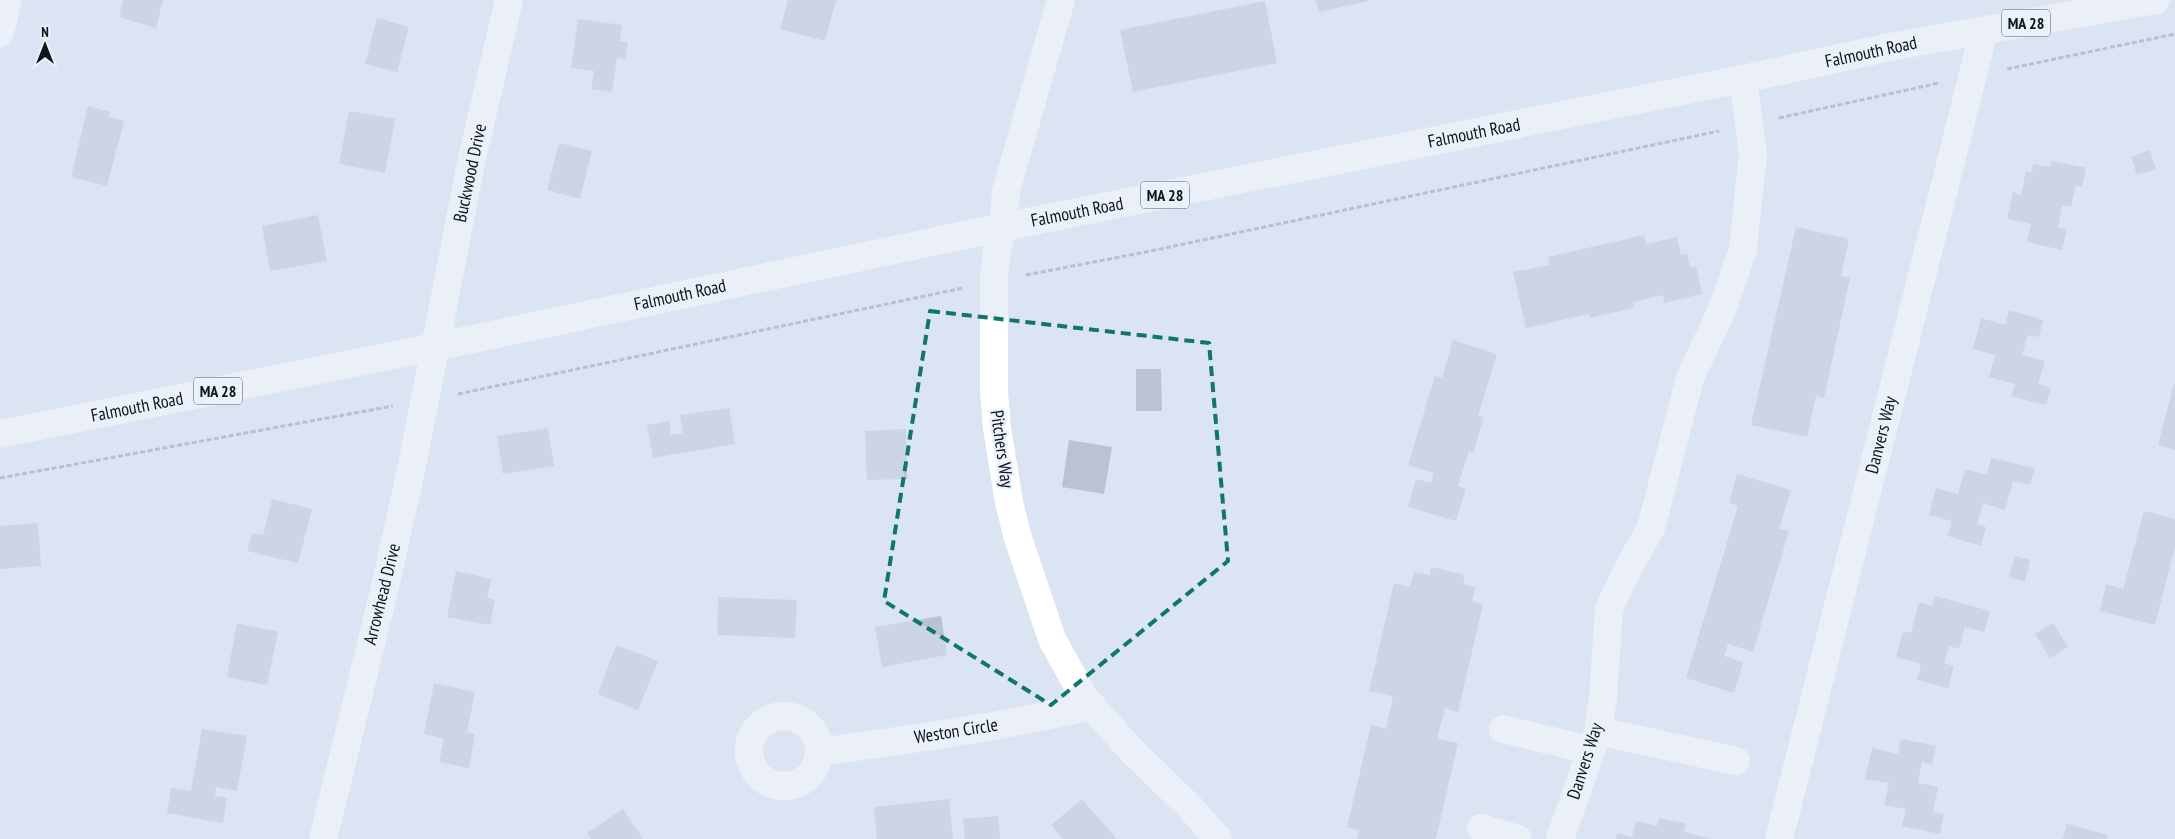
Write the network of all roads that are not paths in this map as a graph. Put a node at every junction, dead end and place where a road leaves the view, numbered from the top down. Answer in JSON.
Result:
{"nodes":[{"id":1,"x":8,"y":0,"type":"edge"},
{"id":2,"x":509,"y":0,"type":"edge"},
{"id":3,"x":1061,"y":0,"type":"edge"},
{"id":4,"x":2156,"y":0,"type":"edge"},
{"id":5,"x":1984,"y":31,"type":"junction"},
{"id":6,"x":0,"y":33,"type":"edge"},
{"id":7,"x":1743,"y":80,"type":"junction"},
{"id":8,"x":1003,"y":227,"type":"junction"},
{"id":9,"x":435,"y":347,"type":"junction"},
{"id":10,"x":0,"y":434,"type":"edge"},
{"id":11,"x":1092,"y":706,"type":"junction"},
{"id":12,"x":1503,"y":729,"type":"dead end"},
{"id":13,"x":1594,"y":740,"type":"junction"},
{"id":14,"x":820,"y":752,"type":"dead end"},
{"id":15,"x":1736,"y":761,"type":"dead end"},
{"id":16,"x":1481,"y":828,"type":"dead end"},
{"id":17,"x":323,"y":839,"type":"edge"},
{"id":18,"x":1218,"y":839,"type":"edge"},
{"id":19,"x":1518,"y":839,"type":"edge"},
{"id":20,"x":1560,"y":839,"type":"edge"},
{"id":21,"x":1779,"y":839,"type":"edge"}],
"edges":[{"from":1,"to":6,"type":"main road"},
{"from":2,"to":9,"type":"main road","name":"Buckwood Drive"},
{"from":3,"to":8,"type":"main road","name":"Pitchers Way"},
{"from":4,"to":5,"type":"main road","name":"Falmouth Road","number":"MA 28"},
{"from":5,"to":7,"type":"main road","name":"Falmouth Road","number":"MA 28"},
{"from":5,"to":21,"type":"main road","name":"Danvers Way"},
{"from":7,"to":8,"type":"main road","name":"Falmouth Road","number":"MA 28"},
{"from":7,"to":13,"type":"main road","name":"Danvers Way"},
{"from":8,"to":9,"type":"main road","name":"Falmouth Road","number":"MA 28"},
{"from":8,"to":11,"type":"main road","name":"Pitchers Way"},
{"from":9,"to":10,"type":"main road","name":"Falmouth Road","number":"MA 28"},
{"from":9,"to":17,"type":"main road","name":"Arrowhead Drive"},
{"from":11,"to":14,"type":"main road","name":"Weston Circle"},
{"from":11,"to":18,"type":"main road","name":"Pitchers Way"},
{"from":12,"to":13,"type":"main road"},
{"from":13,"to":15,"type":"main road"},
{"from":13,"to":20,"type":"main road","name":"Danvers Way"},
{"from":16,"to":19,"type":"main road"}]}
